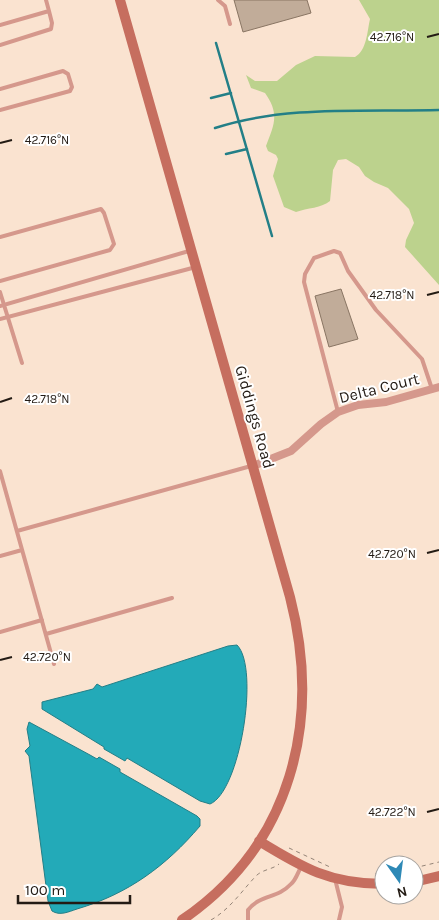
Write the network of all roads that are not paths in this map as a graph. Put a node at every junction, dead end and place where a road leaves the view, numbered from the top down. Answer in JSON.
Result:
{"nodes":[{"id":1,"x":46,"y":0,"type":"edge"},
{"id":2,"x":120,"y":0,"type":"edge"},
{"id":3,"x":218,"y":0,"type":"edge"},
{"id":4,"x":49,"y":11,"type":"junction"},
{"id":5,"x":0,"y":24,"type":"edge"},
{"id":6,"x":230,"y":24,"type":"dead end"},
{"id":7,"x":0,"y":45,"type":"edge"},
{"id":8,"x":0,"y":89,"type":"edge"},
{"id":9,"x":0,"y":110,"type":"edge"},
{"id":10,"x":0,"y":237,"type":"edge"},
{"id":11,"x":192,"y":250,"type":"junction"},
{"id":12,"x":196,"y":267,"type":"junction"},
{"id":13,"x":0,"y":281,"type":"edge"},
{"id":14,"x":0,"y":292,"type":"edge"},
{"id":15,"x":2,"y":305,"type":"edge"},
{"id":16,"x":10,"y":319,"type":"junction"},
{"id":17,"x":0,"y":320,"type":"edge"},
{"id":18,"x":22,"y":363,"type":"dead end"},
{"id":19,"x":436,"y":388,"type":"edge"},
{"id":20,"x":338,"y":412,"type":"junction"},
{"id":21,"x":253,"y":466,"type":"junction"},
{"id":22,"x":0,"y":471,"type":"edge"},
{"id":23,"x":17,"y":531,"type":"junction"},
{"id":24,"x":22,"y":550,"type":"junction"},
{"id":25,"x":0,"y":556,"type":"edge"},
{"id":26,"x":172,"y":598,"type":"dead end"},
{"id":27,"x":42,"y":620,"type":"junction"},
{"id":28,"x":0,"y":632,"type":"edge"},
{"id":29,"x":46,"y":634,"type":"junction"},
{"id":30,"x":54,"y":664,"type":"dead end"},
{"id":31,"x":258,"y":841,"type":"junction"},
{"id":32,"x":301,"y":867,"type":"junction"},
{"id":33,"x":439,"y":876,"type":"edge"},
{"id":34,"x":335,"y":879,"type":"junction"},
{"id":35,"x":424,"y":880,"type":"edge"},
{"id":36,"x":374,"y":883,"type":"edge"},
{"id":37,"x":182,"y":920,"type":"edge"},
{"id":38,"x":248,"y":920,"type":"edge"},
{"id":39,"x":339,"y":920,"type":"edge"}],
"edges":[{"from":1,"to":4,"type":"lane"},
{"from":2,"to":11,"type":"main road","name":"Giddings Road"},
{"from":3,"to":6,"type":"lane"},
{"from":4,"to":5,"type":"lane"},
{"from":4,"to":7,"type":"lane"},
{"from":8,"to":9,"type":"lane"},
{"from":10,"to":13,"type":"lane"},
{"from":11,"to":12,"type":"main road","name":"Giddings Road"},
{"from":11,"to":15,"type":"lane"},
{"from":12,"to":16,"type":"lane"},
{"from":12,"to":21,"type":"main road","name":"Giddings Road"},
{"from":14,"to":15,"type":"lane"},
{"from":15,"to":16,"type":"lane"},
{"from":16,"to":17,"type":"lane"},
{"from":16,"to":18,"type":"lane"},
{"from":19,"to":20,"type":"street","name":"Delta Court"},
{"from":19,"to":20,"type":"lane"},
{"from":20,"to":21,"type":"street","name":"Delta Court"},
{"from":21,"to":23,"type":"lane"},
{"from":21,"to":31,"type":"main road","name":"Giddings Road"},
{"from":22,"to":23,"type":"lane"},
{"from":23,"to":24,"type":"lane"},
{"from":24,"to":25,"type":"lane"},
{"from":24,"to":27,"type":"lane"},
{"from":26,"to":29,"type":"lane"},
{"from":27,"to":28,"type":"lane"},
{"from":27,"to":29,"type":"lane"},
{"from":29,"to":30,"type":"lane"},
{"from":31,"to":32,"type":"main road"},
{"from":31,"to":37,"type":"main road","name":"Giddings Road"},
{"from":32,"to":34,"type":"main road"},
{"from":32,"to":38,"type":"lane"},
{"from":33,"to":35,"type":"main road"},
{"from":34,"to":36,"type":"main road"},
{"from":34,"to":39,"type":"lane"}]}
